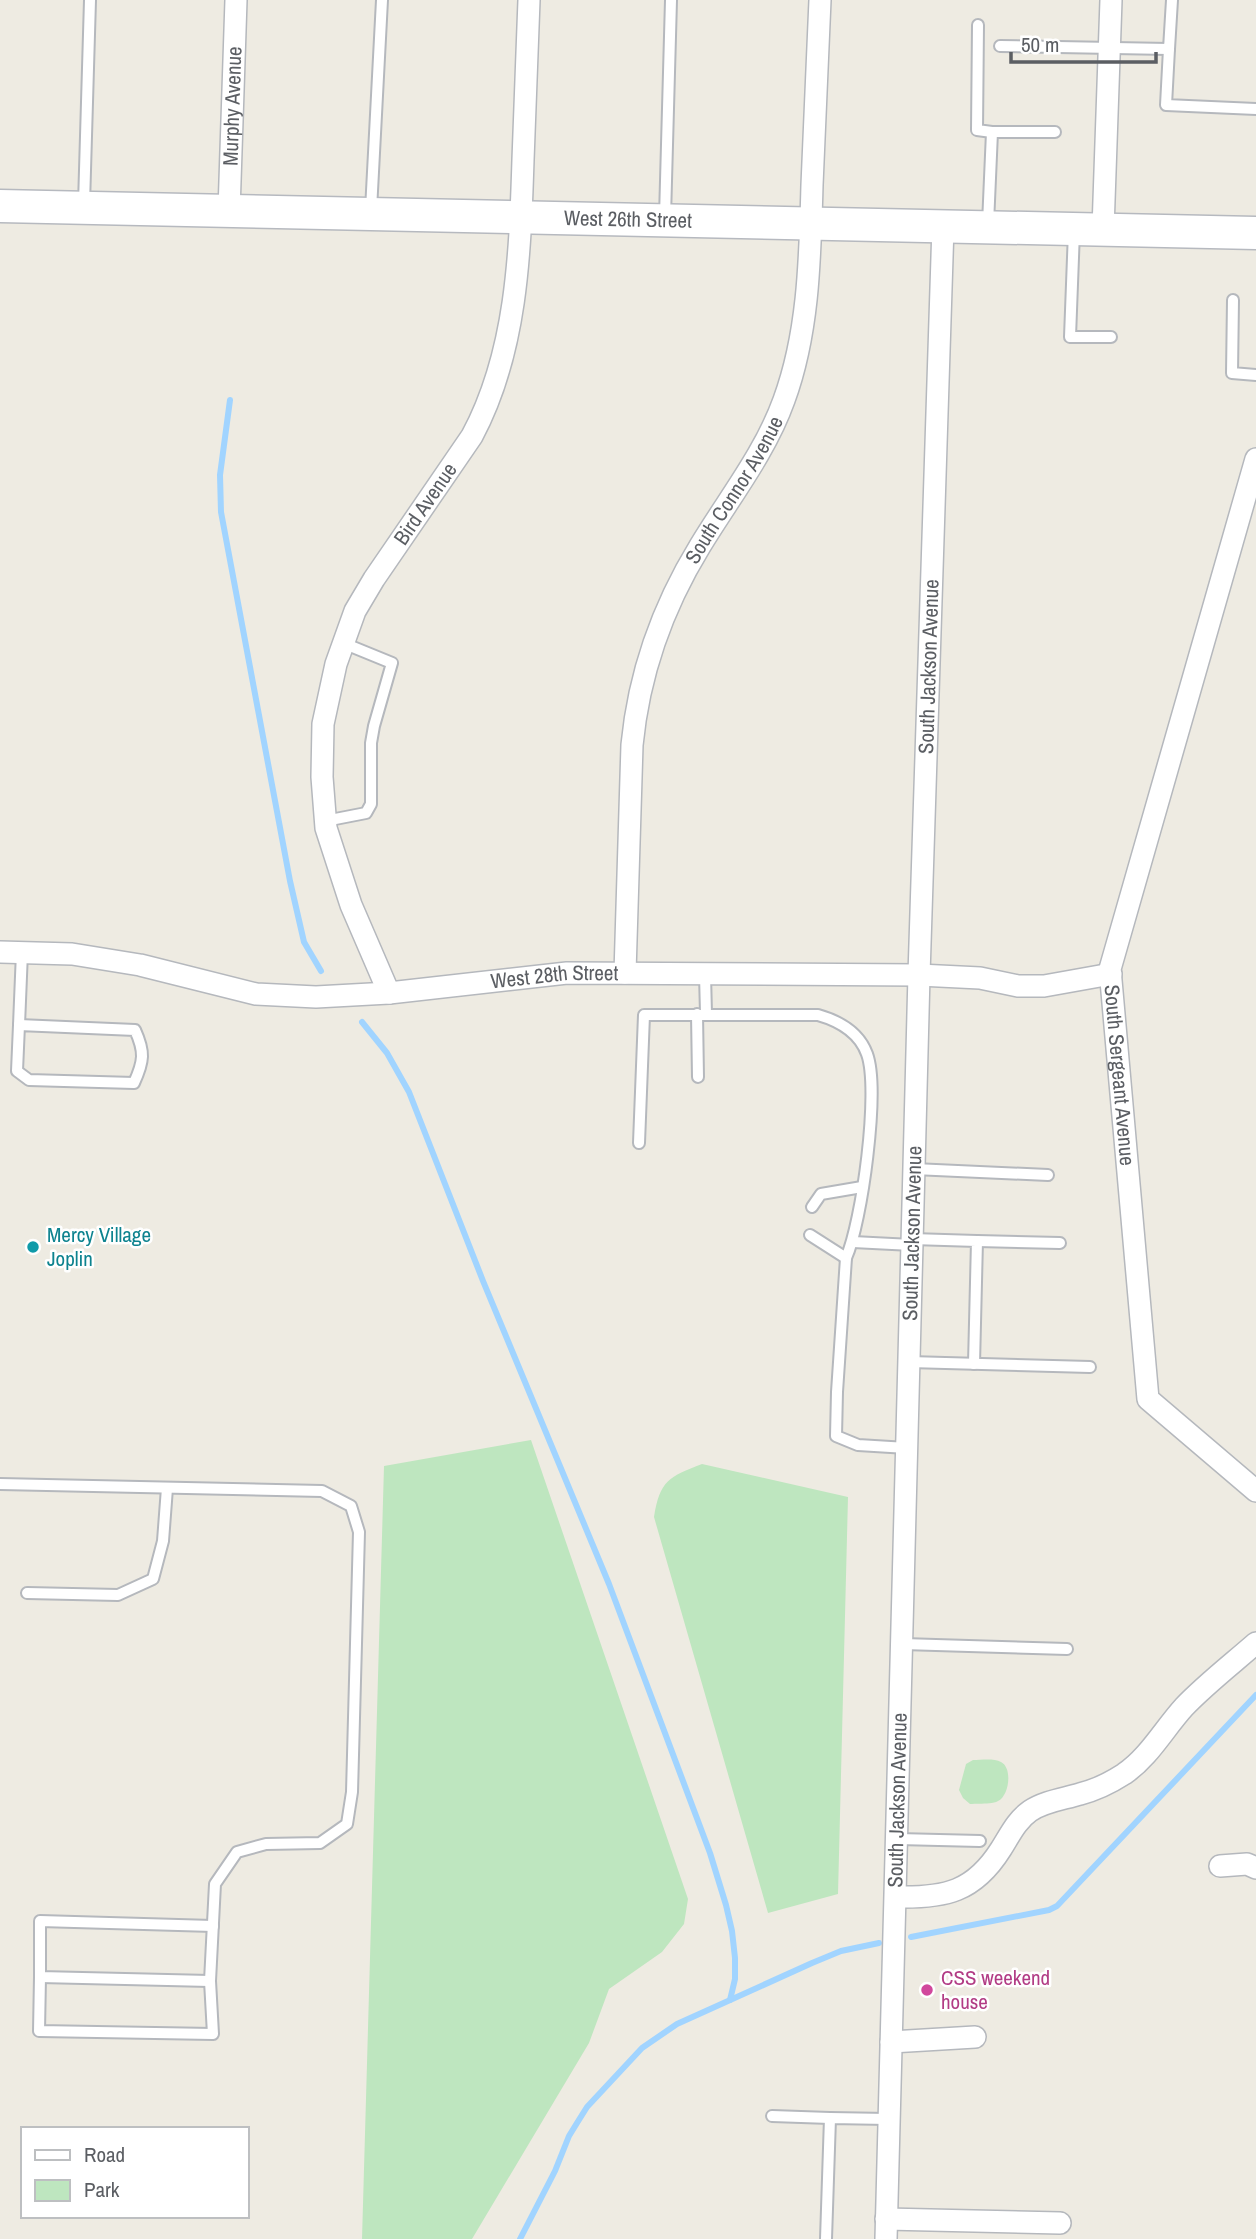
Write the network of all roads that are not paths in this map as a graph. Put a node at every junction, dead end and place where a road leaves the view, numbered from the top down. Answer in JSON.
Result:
{"nodes":[{"id":1,"x":90,"y":0,"type":"edge"},
{"id":2,"x":236,"y":0,"type":"edge"},
{"id":3,"x":382,"y":0,"type":"edge"},
{"id":4,"x":528,"y":0,"type":"edge"},
{"id":5,"x":670,"y":0,"type":"edge"},
{"id":6,"x":820,"y":0,"type":"edge"},
{"id":7,"x":1111,"y":0,"type":"edge"},
{"id":8,"x":1172,"y":0,"type":"edge"},
{"id":9,"x":978,"y":24,"type":"dead end"},
{"id":10,"x":1000,"y":46,"type":"dead end"},
{"id":11,"x":1110,"y":48,"type":"junction"},
{"id":12,"x":1169,"y":49,"type":"junction"},
{"id":13,"x":1256,"y":109,"type":"edge"},
{"id":14,"x":992,"y":132,"type":"junction"},
{"id":15,"x":1055,"y":132,"type":"dead end"},
{"id":16,"x":0,"y":206,"type":"edge"},
{"id":17,"x":84,"y":208,"type":"junction"},
{"id":18,"x":229,"y":211,"type":"junction"},
{"id":19,"x":371,"y":214,"type":"junction"},
{"id":20,"x":521,"y":217,"type":"junction"},
{"id":21,"x":665,"y":220,"type":"junction"},
{"id":22,"x":811,"y":223,"type":"junction"},
{"id":23,"x":943,"y":226,"type":"junction"},
{"id":24,"x":988,"y":227,"type":"junction"},
{"id":25,"x":1089,"y":229,"type":"junction"},
{"id":26,"x":1256,"y":233,"type":"edge"},
{"id":27,"x":1233,"y":300,"type":"dead end"},
{"id":28,"x":1111,"y":337,"type":"dead end"},
{"id":29,"x":1256,"y":374,"type":"edge"},
{"id":30,"x":1256,"y":459,"type":"edge"},
{"id":31,"x":342,"y":643,"type":"junction"},
{"id":32,"x":325,"y":821,"type":"junction"},
{"id":33,"x":0,"y":952,"type":"edge"},
{"id":34,"x":22,"y":952,"type":"junction"},
{"id":35,"x":625,"y":973,"type":"junction"},
{"id":36,"x":705,"y":974,"type":"junction"},
{"id":37,"x":1111,"y":974,"type":"junction"},
{"id":38,"x":919,"y":975,"type":"junction"},
{"id":39,"x":389,"y":993,"type":"junction"},
{"id":40,"x":702,"y":1014,"type":"junction"},
{"id":41,"x":19,"y":1024,"type":"junction"},
{"id":42,"x":698,"y":1077,"type":"dead end"},
{"id":43,"x":639,"y":1143,"type":"dead end"},
{"id":44,"x":914,"y":1169,"type":"junction"},
{"id":45,"x":1048,"y":1175,"type":"dead end"},
{"id":46,"x":862,"y":1187,"type":"junction"},
{"id":47,"x":812,"y":1207,"type":"dead end"},
{"id":48,"x":810,"y":1235,"type":"dead end"},
{"id":49,"x":977,"y":1241,"type":"junction"},
{"id":50,"x":853,"y":1242,"type":"junction"},
{"id":51,"x":912,"y":1242,"type":"junction"},
{"id":52,"x":1060,"y":1243,"type":"dead end"},
{"id":53,"x":846,"y":1258,"type":"junction"},
{"id":54,"x":909,"y":1362,"type":"junction"},
{"id":55,"x":974,"y":1364,"type":"junction"},
{"id":56,"x":1090,"y":1367,"type":"dead end"},
{"id":57,"x":907,"y":1448,"type":"junction"},
{"id":58,"x":0,"y":1484,"type":"edge"},
{"id":59,"x":167,"y":1488,"type":"junction"},
{"id":60,"x":1256,"y":1491,"type":"edge"},
{"id":61,"x":27,"y":1593,"type":"dead end"},
{"id":62,"x":1256,"y":1643,"type":"edge"},
{"id":63,"x":902,"y":1644,"type":"junction"},
{"id":64,"x":1067,"y":1649,"type":"dead end"},
{"id":65,"x":898,"y":1839,"type":"junction"},
{"id":66,"x":980,"y":1841,"type":"dead end"},
{"id":67,"x":1220,"y":1866,"type":"dead end"},
{"id":68,"x":1256,"y":1868,"type":"edge"},
{"id":69,"x":897,"y":1897,"type":"junction"},
{"id":70,"x":213,"y":1926,"type":"junction"},
{"id":71,"x":40,"y":1977,"type":"junction"},
{"id":72,"x":211,"y":1981,"type":"junction"},
{"id":73,"x":975,"y":2037,"type":"dead end"},
{"id":74,"x":891,"y":2042,"type":"junction"},
{"id":75,"x":772,"y":2116,"type":"dead end"},
{"id":76,"x":830,"y":2118,"type":"junction"},
{"id":77,"x":888,"y":2119,"type":"junction"},
{"id":78,"x":1060,"y":2223,"type":"dead end"},
{"id":79,"x":886,"y":2229,"type":"edge"},
{"id":80,"x":826,"y":2239,"type":"edge"}],
"edges":[{"from":1,"to":17,"type":"lane"},
{"from":2,"to":18,"type":"street","name":"Murphy Avenue"},
{"from":3,"to":19,"type":"lane"},
{"from":4,"to":20,"type":"street","name":"Bird Avenue"},
{"from":5,"to":21,"type":"lane"},
{"from":6,"to":22,"type":"street","name":"South Connor Avenue"},
{"from":7,"to":11,"type":"street"},
{"from":8,"to":12,"type":"lane"},
{"from":9,"to":14,"type":"lane"},
{"from":10,"to":11,"type":"lane"},
{"from":11,"to":12,"type":"lane"},
{"from":11,"to":25,"type":"street"},
{"from":12,"to":13,"type":"lane"},
{"from":14,"to":15,"type":"lane"},
{"from":14,"to":24,"type":"lane"},
{"from":16,"to":17,"type":"main road","name":"West 26th Street"},
{"from":17,"to":18,"type":"main road","name":"West 26th Street"},
{"from":18,"to":19,"type":"main road","name":"West 26th Street"},
{"from":19,"to":20,"type":"main road","name":"West 26th Street"},
{"from":20,"to":21,"type":"main road","name":"West 26th Street"},
{"from":20,"to":31,"type":"street","name":"Bird Avenue"},
{"from":21,"to":22,"type":"main road","name":"West 26th Street"},
{"from":22,"to":23,"type":"main road","name":"West 26th Street"},
{"from":22,"to":35,"type":"street","name":"South Connor Avenue"},
{"from":23,"to":24,"type":"main road","name":"West 26th Street"},
{"from":23,"to":38,"type":"street","name":"South Jackson Avenue"},
{"from":24,"to":25,"type":"main road","name":"West 26th Street"},
{"from":25,"to":26,"type":"main road","name":"West 26th Street"},
{"from":25,"to":28,"type":"lane"},
{"from":27,"to":29,"type":"lane"},
{"from":30,"to":37,"type":"street","name":"South Sergeant Avenue"},
{"from":31,"to":32,"type":"street","name":"Bird Avenue"},
{"from":31,"to":32,"type":"lane"},
{"from":32,"to":39,"type":"street","name":"Bird Avenue"},
{"from":33,"to":34,"type":"street","name":"West 28th Street"},
{"from":34,"to":39,"type":"street","name":"West 28th Street"},
{"from":34,"to":41,"type":"lane"},
{"from":35,"to":36,"type":"street","name":"West 28th Street"},
{"from":35,"to":39,"type":"street","name":"West 28th Street"},
{"from":36,"to":38,"type":"street","name":"West 28th Street"},
{"from":36,"to":40,"type":"lane"},
{"from":37,"to":38,"type":"street","name":"West 28th Street"},
{"from":37,"to":60,"type":"street","name":"South Sergeant Avenue"},
{"from":38,"to":44,"type":"street","name":"South Jackson Avenue"},
{"from":40,"to":42,"type":"lane"},
{"from":40,"to":43,"type":"lane"},
{"from":40,"to":46,"type":"lane"},
{"from":41,"to":41,"type":"lane"},
{"from":44,"to":45,"type":"lane"},
{"from":44,"to":51,"type":"street","name":"South Jackson Avenue"},
{"from":46,"to":47,"type":"lane"},
{"from":46,"to":50,"type":"lane"},
{"from":48,"to":53,"type":"lane"},
{"from":49,"to":51,"type":"lane"},
{"from":49,"to":52,"type":"lane"},
{"from":49,"to":55,"type":"lane"},
{"from":50,"to":51,"type":"lane"},
{"from":50,"to":53,"type":"lane"},
{"from":51,"to":54,"type":"street","name":"South Jackson Avenue"},
{"from":53,"to":57,"type":"lane"},
{"from":54,"to":55,"type":"lane"},
{"from":54,"to":57,"type":"street","name":"South Jackson Avenue"},
{"from":55,"to":56,"type":"lane"},
{"from":57,"to":63,"type":"street","name":"South Jackson Avenue"},
{"from":58,"to":59,"type":"lane"},
{"from":59,"to":61,"type":"lane"},
{"from":59,"to":70,"type":"lane"},
{"from":62,"to":69,"type":"street"},
{"from":63,"to":64,"type":"lane"},
{"from":63,"to":65,"type":"street","name":"South Jackson Avenue"},
{"from":65,"to":66,"type":"lane"},
{"from":65,"to":69,"type":"street","name":"South Jackson Avenue"},
{"from":67,"to":68,"type":"street"},
{"from":69,"to":74,"type":"street","name":"South Jackson Avenue"},
{"from":70,"to":71,"type":"lane"},
{"from":70,"to":72,"type":"lane"},
{"from":71,"to":72,"type":"lane"},
{"from":71,"to":72,"type":"lane"},
{"from":73,"to":74,"type":"street"},
{"from":74,"to":77,"type":"street","name":"South Jackson Avenue"},
{"from":75,"to":76,"type":"lane"},
{"from":76,"to":77,"type":"lane"},
{"from":76,"to":80,"type":"lane"},
{"from":77,"to":79,"type":"street","name":"South Jackson Avenue"},
{"from":78,"to":79,"type":"street"}]}
